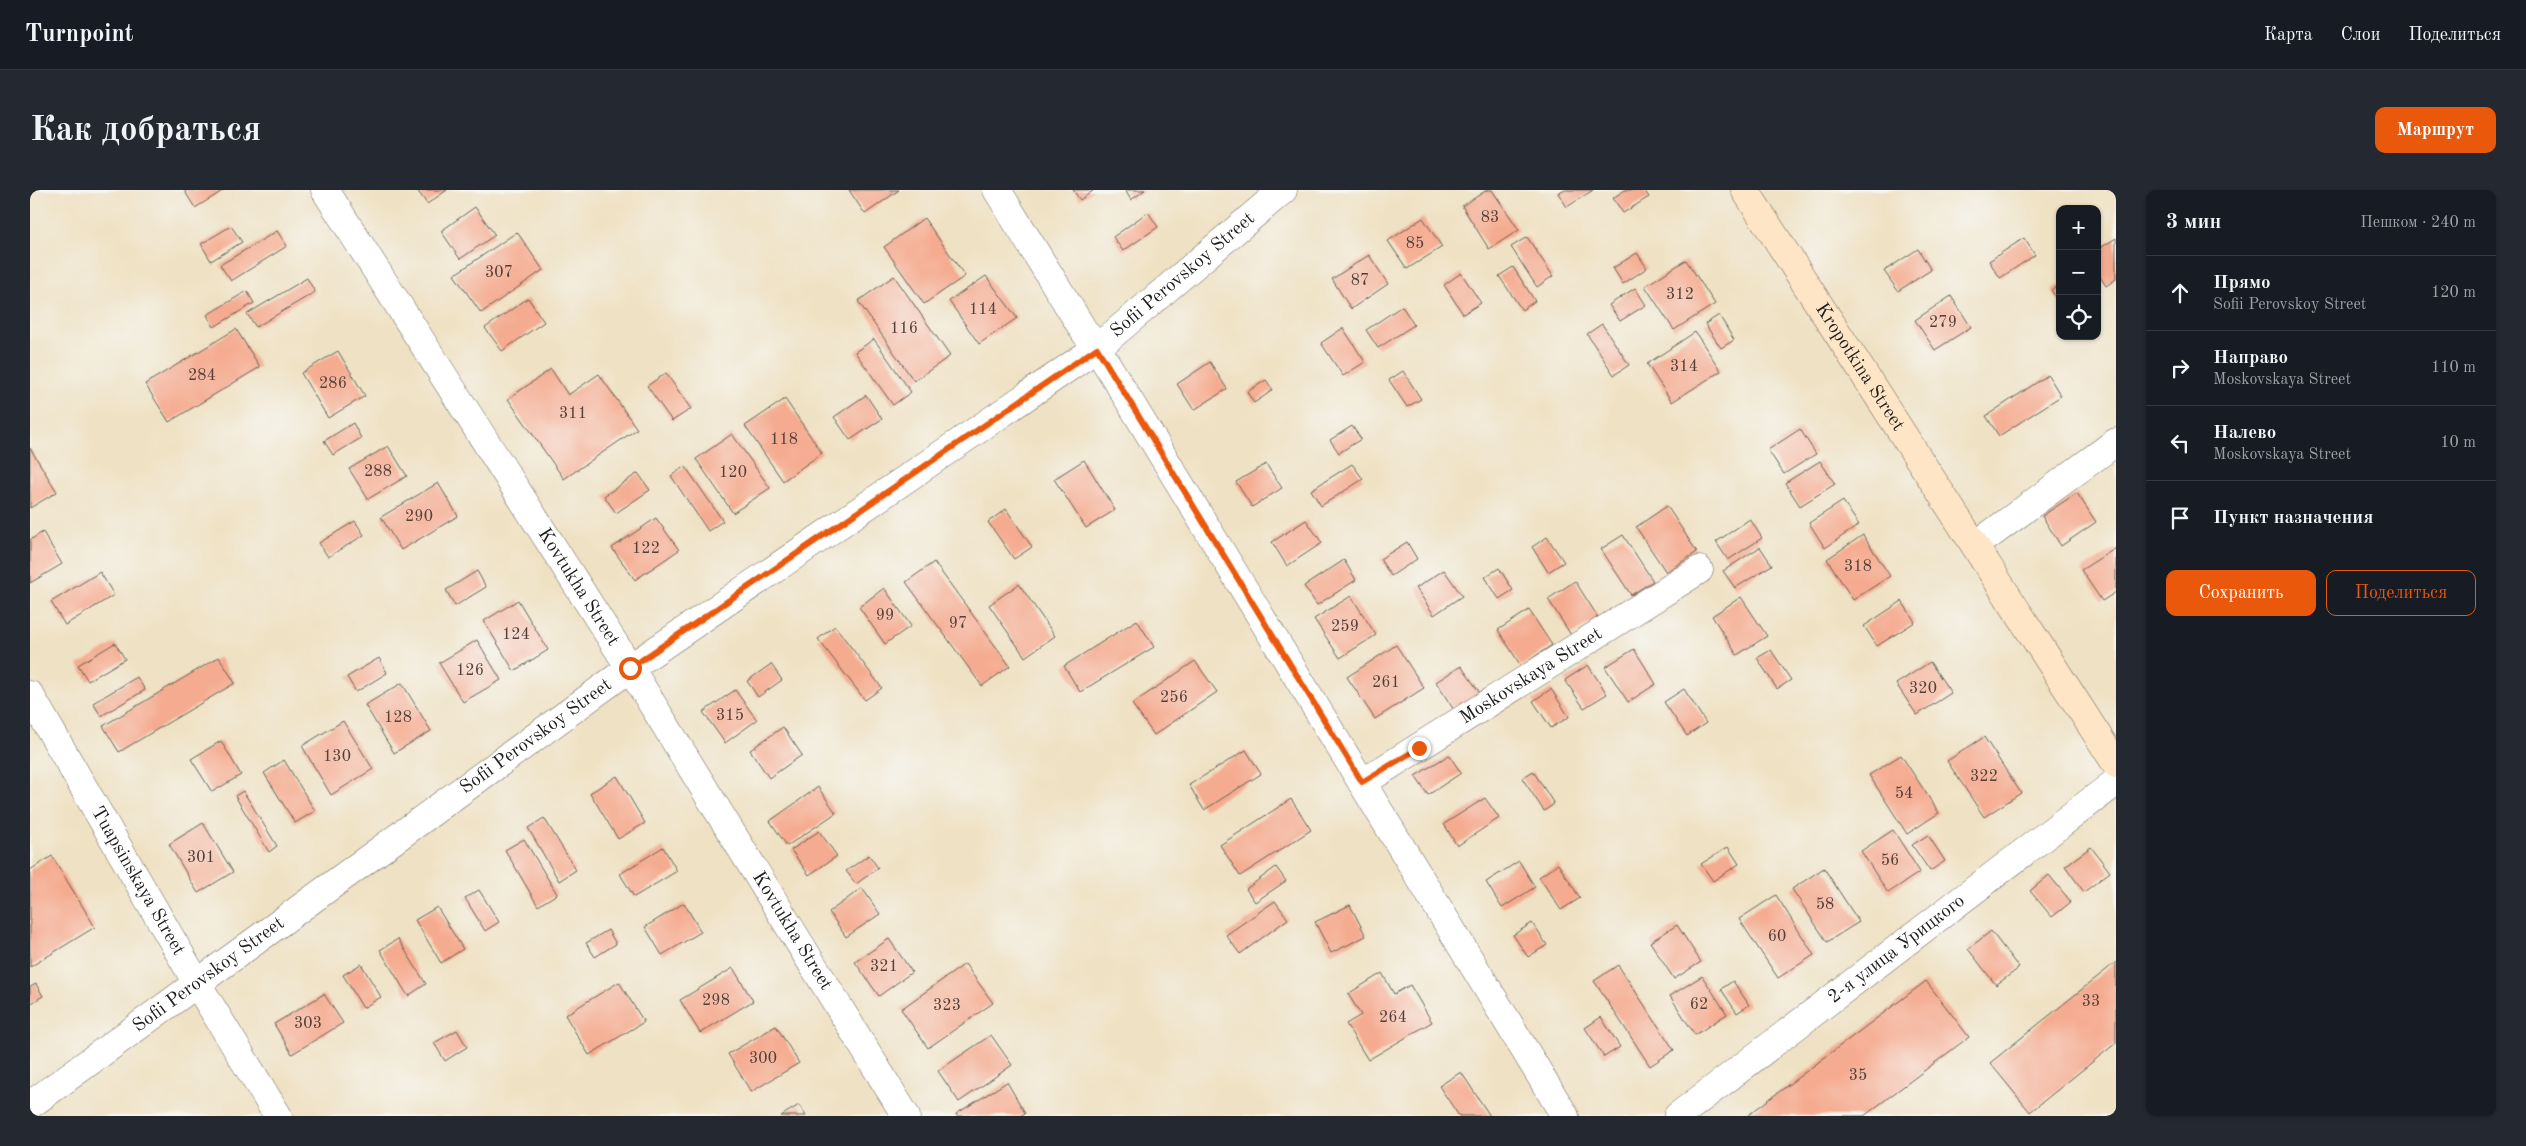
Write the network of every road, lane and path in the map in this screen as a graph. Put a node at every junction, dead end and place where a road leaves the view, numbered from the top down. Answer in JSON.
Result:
{"nodes":[{"id":1,"x":325,"y":190,"type":"edge"},
{"id":2,"x":997,"y":190,"type":"edge"},
{"id":3,"x":1283,"y":190,"type":"edge"},
{"id":4,"x":1745,"y":190,"type":"edge"},
{"id":5,"x":1097,"y":348,"type":"junction"},
{"id":6,"x":2116,"y":442,"type":"edge"},
{"id":7,"x":1976,"y":545,"type":"junction"},
{"id":8,"x":1699,"y":570,"type":"dead end"},
{"id":9,"x":630,"y":668,"type":"junction"},
{"id":10,"x":30,"y":695,"type":"edge"},
{"id":11,"x":2116,"y":764,"type":"edge"},
{"id":12,"x":1362,"y":782,"type":"junction"},
{"id":13,"x":2116,"y":782,"type":"edge"},
{"id":14,"x":198,"y":985,"type":"junction"},
{"id":15,"x":30,"y":1105,"type":"edge"},
{"id":16,"x":278,"y":1116,"type":"edge"},
{"id":17,"x":906,"y":1116,"type":"edge"},
{"id":18,"x":1565,"y":1116,"type":"edge"},
{"id":19,"x":1678,"y":1116,"type":"edge"}],
"edges":[{"from":1,"to":9,"type":"street","name":"Kovtukha Street"},
{"from":2,"to":5,"type":"street"},
{"from":3,"to":5,"type":"street","name":"Sofii Perovskoy Street"},
{"from":4,"to":7,"type":"main road","name":"Kropotkina Street"},
{"from":5,"to":9,"type":"street","name":"Sofii Perovskoy Street"},
{"from":5,"to":12,"type":"street"},
{"from":6,"to":7,"type":"street"},
{"from":7,"to":11,"type":"main road","name":"Kropotkina Street"},
{"from":8,"to":12,"type":"street","name":"Moskovskaya Street"},
{"from":9,"to":14,"type":"street","name":"Sofii Perovskoy Street"},
{"from":9,"to":17,"type":"street","name":"Kovtukha Street"},
{"from":10,"to":14,"type":"street","name":"Tuapsinskaya Street"},
{"from":12,"to":18,"type":"street"},
{"from":13,"to":19,"type":"street","name":"2-я улица Урицкого"},
{"from":14,"to":15,"type":"street","name":"Sofii Perovskoy Street"},
{"from":14,"to":16,"type":"street","name":"Tuapsinskaya Street"}]}
